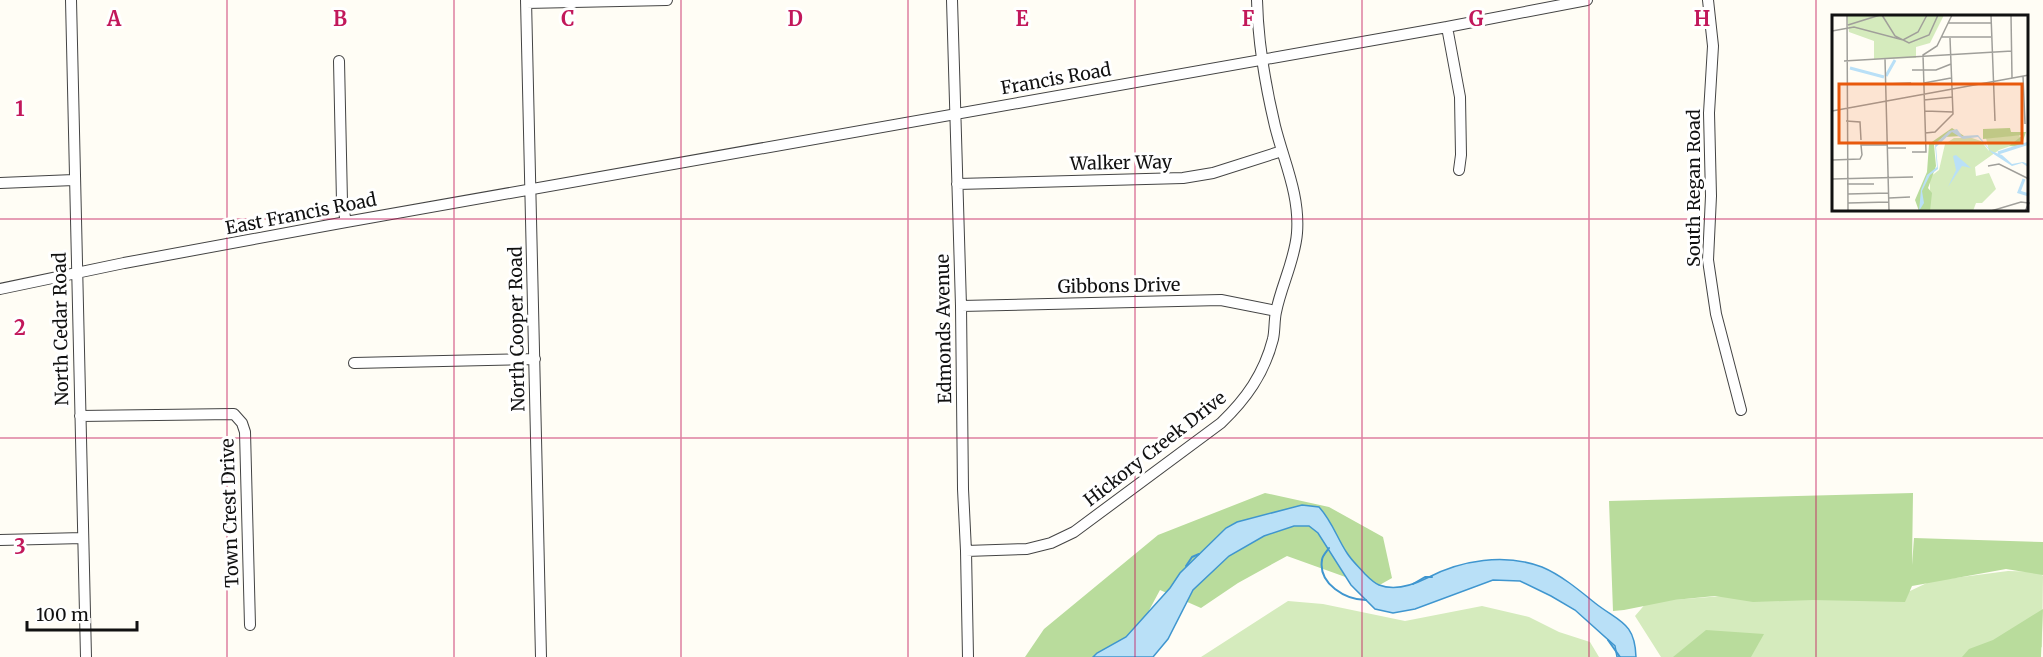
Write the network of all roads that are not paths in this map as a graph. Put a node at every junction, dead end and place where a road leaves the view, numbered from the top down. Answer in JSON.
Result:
{"nodes":[{"id":1,"x":71,"y":0,"type":"edge"},
{"id":2,"x":667,"y":0,"type":"edge"},
{"id":3,"x":952,"y":0,"type":"edge"},
{"id":4,"x":1257,"y":0,"type":"edge"},
{"id":5,"x":1587,"y":0,"type":"edge"},
{"id":6,"x":1708,"y":0,"type":"edge"},
{"id":7,"x":526,"y":2,"type":"edge"},
{"id":8,"x":1447,"y":27,"type":"junction"},
{"id":9,"x":1262,"y":59,"type":"junction"},
{"id":10,"x":339,"y":61,"type":"dead end"},
{"id":11,"x":956,"y":114,"type":"junction"},
{"id":12,"x":1282,"y":151,"type":"junction"},
{"id":13,"x":1459,"y":170,"type":"dead end"},
{"id":14,"x":74,"y":180,"type":"junction"},
{"id":15,"x":0,"y":183,"type":"edge"},
{"id":16,"x":957,"y":184,"type":"junction"},
{"id":17,"x":531,"y":189,"type":"junction"},
{"id":18,"x":346,"y":222,"type":"junction"},
{"id":19,"x":76,"y":274,"type":"junction"},
{"id":20,"x":0,"y":289,"type":"edge"},
{"id":21,"x":961,"y":306,"type":"junction"},
{"id":22,"x":1276,"y":311,"type":"junction"},
{"id":23,"x":535,"y":359,"type":"junction"},
{"id":24,"x":354,"y":363,"type":"dead end"},
{"id":25,"x":1741,"y":410,"type":"dead end"},
{"id":26,"x":80,"y":416,"type":"junction"},
{"id":27,"x":83,"y":538,"type":"junction"},
{"id":28,"x":0,"y":540,"type":"edge"},
{"id":29,"x":966,"y":551,"type":"junction"},
{"id":30,"x":250,"y":625,"type":"dead end"},
{"id":31,"x":86,"y":657,"type":"edge"},
{"id":32,"x":541,"y":657,"type":"edge"},
{"id":33,"x":968,"y":657,"type":"edge"}],
"edges":[{"from":1,"to":14,"type":"street","name":"North Cedar Road"},
{"from":2,"to":7,"type":"street"},
{"from":3,"to":11,"type":"street","name":"Edmonds Avenue"},
{"from":4,"to":9,"type":"street","name":"Hickory Creek Drive"},
{"from":5,"to":8,"type":"street","name":"Francis Road"},
{"from":6,"to":25,"type":"street","name":"South Regan Road"},
{"from":7,"to":17,"type":"street","name":"North Cooper Road"},
{"from":8,"to":9,"type":"street","name":"Francis Road"},
{"from":8,"to":13,"type":"street"},
{"from":9,"to":11,"type":"street","name":"Francis Road"},
{"from":9,"to":12,"type":"street","name":"Hickory Creek Drive"},
{"from":10,"to":18,"type":"street"},
{"from":11,"to":16,"type":"street","name":"Edmonds Avenue"},
{"from":11,"to":17,"type":"street","name":"Francis Road"},
{"from":12,"to":16,"type":"street","name":"Walker Way"},
{"from":12,"to":22,"type":"street","name":"Hickory Creek Drive"},
{"from":14,"to":15,"type":"street"},
{"from":14,"to":19,"type":"street","name":"North Cedar Road"},
{"from":16,"to":21,"type":"street","name":"Edmonds Avenue"},
{"from":17,"to":18,"type":"street","name":"East Francis Road"},
{"from":17,"to":23,"type":"street","name":"North Cooper Road"},
{"from":18,"to":19,"type":"street","name":"East Francis Road"},
{"from":19,"to":20,"type":"street","name":"East Francis Road"},
{"from":19,"to":26,"type":"street","name":"North Cedar Road"},
{"from":21,"to":22,"type":"street","name":"Gibbons Drive"},
{"from":21,"to":29,"type":"street","name":"Edmonds Avenue"},
{"from":22,"to":29,"type":"street","name":"Hickory Creek Drive"},
{"from":23,"to":24,"type":"street"},
{"from":23,"to":32,"type":"street","name":"North Cooper Road"},
{"from":26,"to":27,"type":"street","name":"North Cedar Road"},
{"from":26,"to":30,"type":"street","name":"Town Crest Drive"},
{"from":27,"to":28,"type":"street"},
{"from":27,"to":31,"type":"street","name":"North Cedar Road"},
{"from":29,"to":33,"type":"street","name":"Edmonds Avenue"}]}
